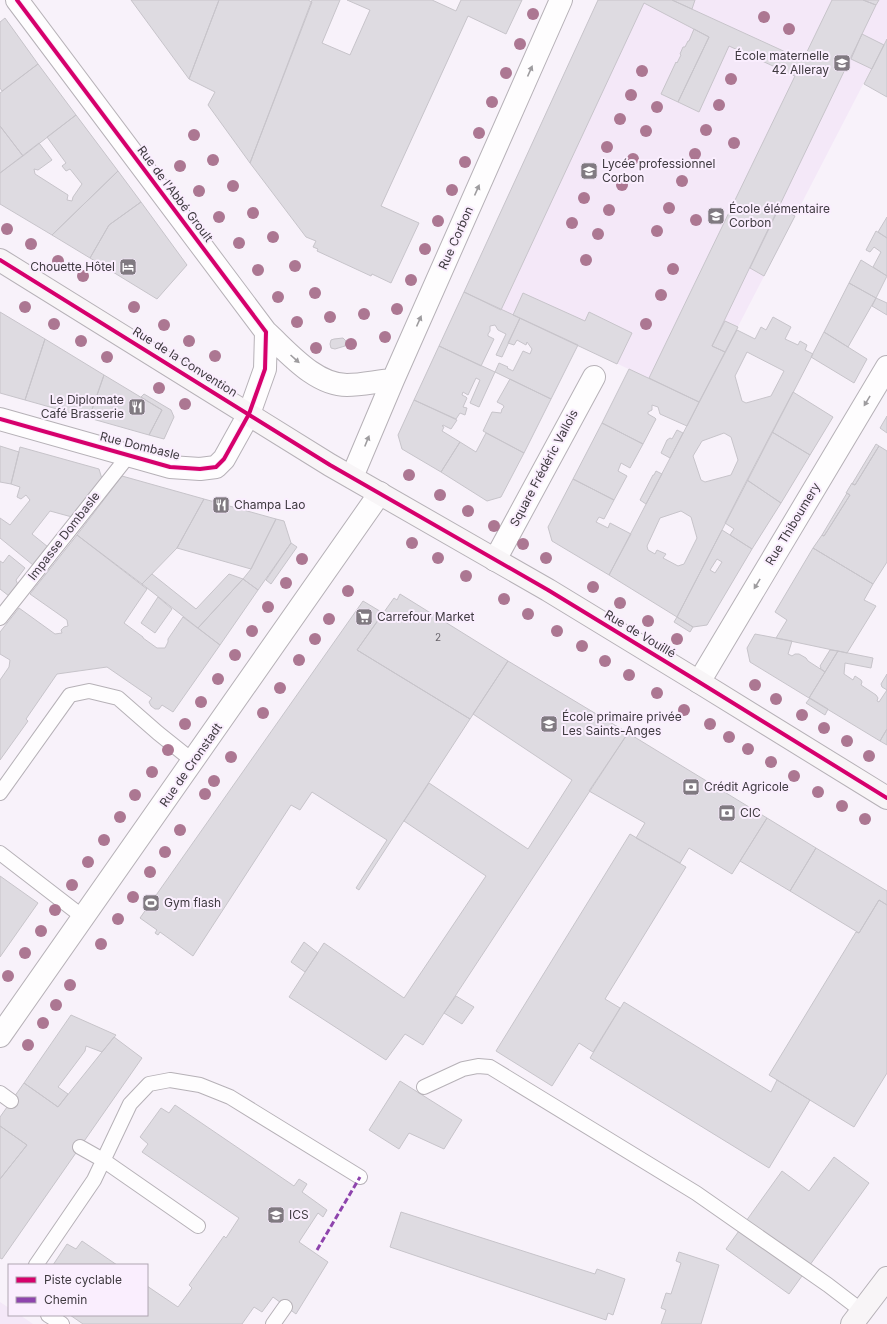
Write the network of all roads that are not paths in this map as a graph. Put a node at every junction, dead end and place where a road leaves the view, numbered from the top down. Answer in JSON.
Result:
{"nodes":[{"id":1,"x":17,"y":0,"type":"edge"},
{"id":2,"x":561,"y":0,"type":"edge"},
{"id":3,"x":0,"y":260,"type":"edge"},
{"id":4,"x":266,"y":332,"type":"junction"},
{"id":5,"x":887,"y":367,"type":"edge"},
{"id":6,"x":594,"y":377,"type":"dead end"},
{"id":7,"x":393,"y":380,"type":"junction"},
{"id":8,"x":249,"y":414,"type":"junction"},
{"id":9,"x":0,"y":419,"type":"edge"},
{"id":10,"x":128,"y":454,"type":"junction"},
{"id":11,"x":352,"y":477,"type":"junction"},
{"id":12,"x":380,"y":492,"type":"junction"},
{"id":13,"x":495,"y":560,"type":"junction"},
{"id":14,"x":0,"y":618,"type":"edge"},
{"id":15,"x":699,"y":682,"type":"junction"},
{"id":16,"x":194,"y":761,"type":"junction"},
{"id":17,"x":0,"y":793,"type":"edge"},
{"id":18,"x":887,"y":798,"type":"edge"},
{"id":19,"x":0,"y":853,"type":"edge"},
{"id":20,"x":83,"y":918,"type":"junction"},
{"id":21,"x":0,"y":1036,"type":"edge"},
{"id":22,"x":424,"y":1087,"type":"dead end"},
{"id":23,"x":80,"y":1147,"type":"dead end"},
{"id":24,"x":103,"y":1160,"type":"junction"},
{"id":25,"x":360,"y":1177,"type":"dead end"},
{"id":26,"x":198,"y":1226,"type":"dead end"},
{"id":27,"x":37,"y":1264,"type":"edge"},
{"id":28,"x":887,"y":1278,"type":"edge"},
{"id":29,"x":284,"y":1307,"type":"dead end"},
{"id":30,"x":50,"y":1316,"type":"edge"},
{"id":31,"x":857,"y":1317,"type":"edge"},
{"id":32,"x":62,"y":1324,"type":"edge"},
{"id":33,"x":273,"y":1324,"type":"edge"}],
"edges":[{"from":1,"to":4,"type":"street","name":"Rue de l'Abbé Groult"},
{"from":7,"to":2,"type":"street","name":"Rue Corbon","one_way":true},
{"from":3,"to":8,"type":"main road","name":"Rue de la Convention"},
{"from":4,"to":7,"type":"street","name":"Rue de l'Abbé Groult","one_way":true},
{"from":4,"to":8,"type":"street"},
{"from":5,"to":15,"type":"street","name":"Rue Thiboumery","one_way":true},
{"from":6,"to":13,"type":"street","name":"Square Frédéric Vallois"},
{"from":11,"to":7,"type":"street","name":"Rue Corbon","one_way":true},
{"from":8,"to":10,"type":"street","name":"Rue Dombasle"},
{"from":8,"to":11,"type":"main road","name":"Rue de la Convention"},
{"from":9,"to":10,"type":"street","name":"Rue Dombasle"},
{"from":10,"to":14,"type":"lane","name":"Impasse Dombasle"},
{"from":11,"to":12,"type":"main road","name":"Rue de la Convention"},
{"from":12,"to":13,"type":"main road","name":"Rue de Vouillé"},
{"from":12,"to":16,"type":"street","name":"Rue de Cronstadt"},
{"from":13,"to":15,"type":"main road","name":"Rue de Vouillé"},
{"from":15,"to":18,"type":"main road","name":"Rue de Vouillé"},
{"from":16,"to":17,"type":"lane"},
{"from":16,"to":20,"type":"street","name":"Rue de Cronstadt"},
{"from":19,"to":20,"type":"lane"},
{"from":20,"to":21,"type":"street","name":"Rue de Cronstadt"},
{"from":22,"to":31,"type":"lane"},
{"from":23,"to":24,"type":"lane"},
{"from":24,"to":25,"type":"lane"},
{"from":24,"to":26,"type":"lane"},
{"from":24,"to":27,"type":"lane"},
{"from":28,"to":31,"type":"main road"},
{"from":29,"to":33,"type":"lane"},
{"from":30,"to":32,"type":"lane"}]}
